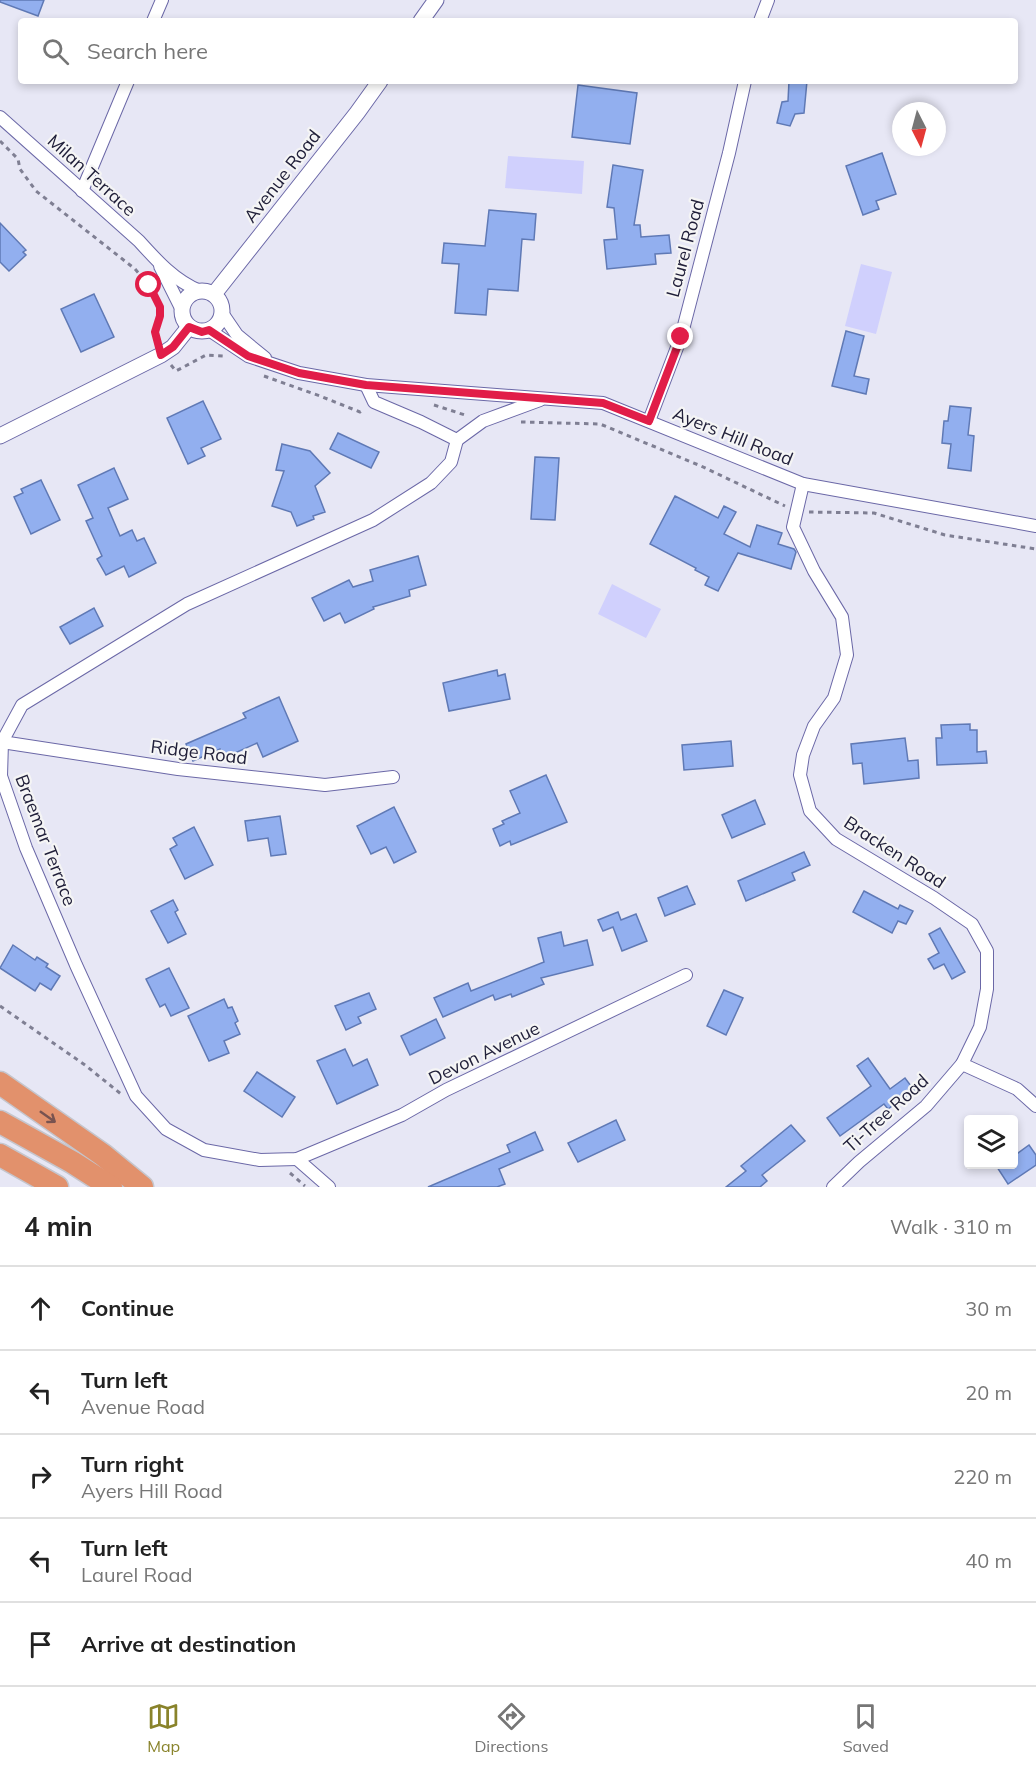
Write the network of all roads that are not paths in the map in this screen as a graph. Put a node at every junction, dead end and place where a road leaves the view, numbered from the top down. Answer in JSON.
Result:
{"nodes":[{"id":1,"x":162,"y":0,"type":"edge"},
{"id":2,"x":436,"y":0,"type":"edge"},
{"id":3,"x":768,"y":0,"type":"edge"},
{"id":4,"x":154,"y":18,"type":"edge"},
{"id":5,"x":423,"y":18,"type":"edge"},
{"id":6,"x":761,"y":18,"type":"edge"},
{"id":7,"x":127,"y":84,"type":"edge"},
{"id":8,"x":378,"y":84,"type":"edge"},
{"id":9,"x":744,"y":84,"type":"edge"},
{"id":10,"x":0,"y":117,"type":"edge"},
{"id":11,"x":82,"y":191,"type":"junction"},
{"id":12,"x":158,"y":263,"type":"junction"},
{"id":13,"x":207,"y":292,"type":"junction"},
{"id":14,"x":181,"y":308,"type":"junction"},
{"id":15,"x":222,"y":313,"type":"junction"},
{"id":16,"x":189,"y":327,"type":"junction"},
{"id":17,"x":209,"y":330,"type":"junction"},
{"id":18,"x":276,"y":366,"type":"junction"},
{"id":19,"x":366,"y":385,"type":"junction"},
{"id":20,"x":544,"y":399,"type":"junction"},
{"id":21,"x":649,"y":421,"type":"junction"},
{"id":22,"x":0,"y":436,"type":"edge"},
{"id":23,"x":457,"y":440,"type":"junction"},
{"id":24,"x":803,"y":484,"type":"junction"},
{"id":25,"x":1036,"y":526,"type":"edge"},
{"id":26,"x":2,"y":742,"type":"junction"},
{"id":27,"x":393,"y":777,"type":"dead end"},
{"id":28,"x":686,"y":975,"type":"dead end"},
{"id":29,"x":962,"y":1064,"type":"junction"},
{"id":30,"x":0,"y":1083,"type":"edge"},
{"id":31,"x":1036,"y":1106,"type":"edge"},
{"id":32,"x":0,"y":1122,"type":"edge"},
{"id":33,"x":0,"y":1155,"type":"edge"},
{"id":34,"x":297,"y":1159,"type":"junction"},
{"id":35,"x":57,"y":1187,"type":"edge"},
{"id":36,"x":111,"y":1187,"type":"edge"},
{"id":37,"x":142,"y":1187,"type":"edge"},
{"id":38,"x":329,"y":1187,"type":"edge"},
{"id":39,"x":833,"y":1187,"type":"edge"}],
"edges":[{"from":1,"to":4,"type":"street"},
{"from":2,"to":5,"type":"street"},
{"from":3,"to":6,"type":"street"},
{"from":7,"to":11,"type":"street"},
{"from":8,"to":13,"type":"street","name":"Avenue Road"},
{"from":9,"to":21,"type":"street","name":"Laurel Road"},
{"from":10,"to":11,"type":"street","name":"Milan Terrace"},
{"from":11,"to":12,"type":"street","name":"Milan Terrace"},
{"from":12,"to":13,"type":"street","name":"Milan Terrace"},
{"from":12,"to":14,"type":"street","name":"Milan Terrace"},
{"from":13,"to":14,"type":"street"},
{"from":13,"to":15,"type":"street"},
{"from":14,"to":16,"type":"street"},
{"from":15,"to":17,"type":"street"},
{"from":15,"to":18,"type":"street","name":"Ayers Hill Road"},
{"from":16,"to":17,"type":"street"},
{"from":16,"to":22,"type":"street"},
{"from":17,"to":18,"type":"street","name":"Ayers Hill Road"},
{"from":18,"to":19,"type":"street","name":"Ayers Hill Road"},
{"from":19,"to":20,"type":"street","name":"Ayers Hill Road"},
{"from":19,"to":23,"type":"street"},
{"from":20,"to":21,"type":"street","name":"Ayers Hill Road"},
{"from":20,"to":23,"type":"street"},
{"from":21,"to":24,"type":"street","name":"Ayers Hill Road"},
{"from":23,"to":26,"type":"street","name":"Braemar Terrace"},
{"from":24,"to":25,"type":"street","name":"Ayers Hill Road"},
{"from":24,"to":29,"type":"street","name":"Bracken Road"},
{"from":26,"to":27,"type":"street","name":"Ridge Road"},
{"from":26,"to":34,"type":"street","name":"Braemar Terrace"},
{"from":28,"to":34,"type":"street","name":"Devon Avenue"},
{"from":29,"to":31,"type":"street"},
{"from":29,"to":39,"type":"street","name":"Ti-Tree Road"},
{"from":30,"to":37,"type":"highway","one_way":true},
{"from":32,"to":36,"type":"highway"},
{"from":33,"to":35,"type":"highway"},
{"from":34,"to":38,"type":"street"}]}
